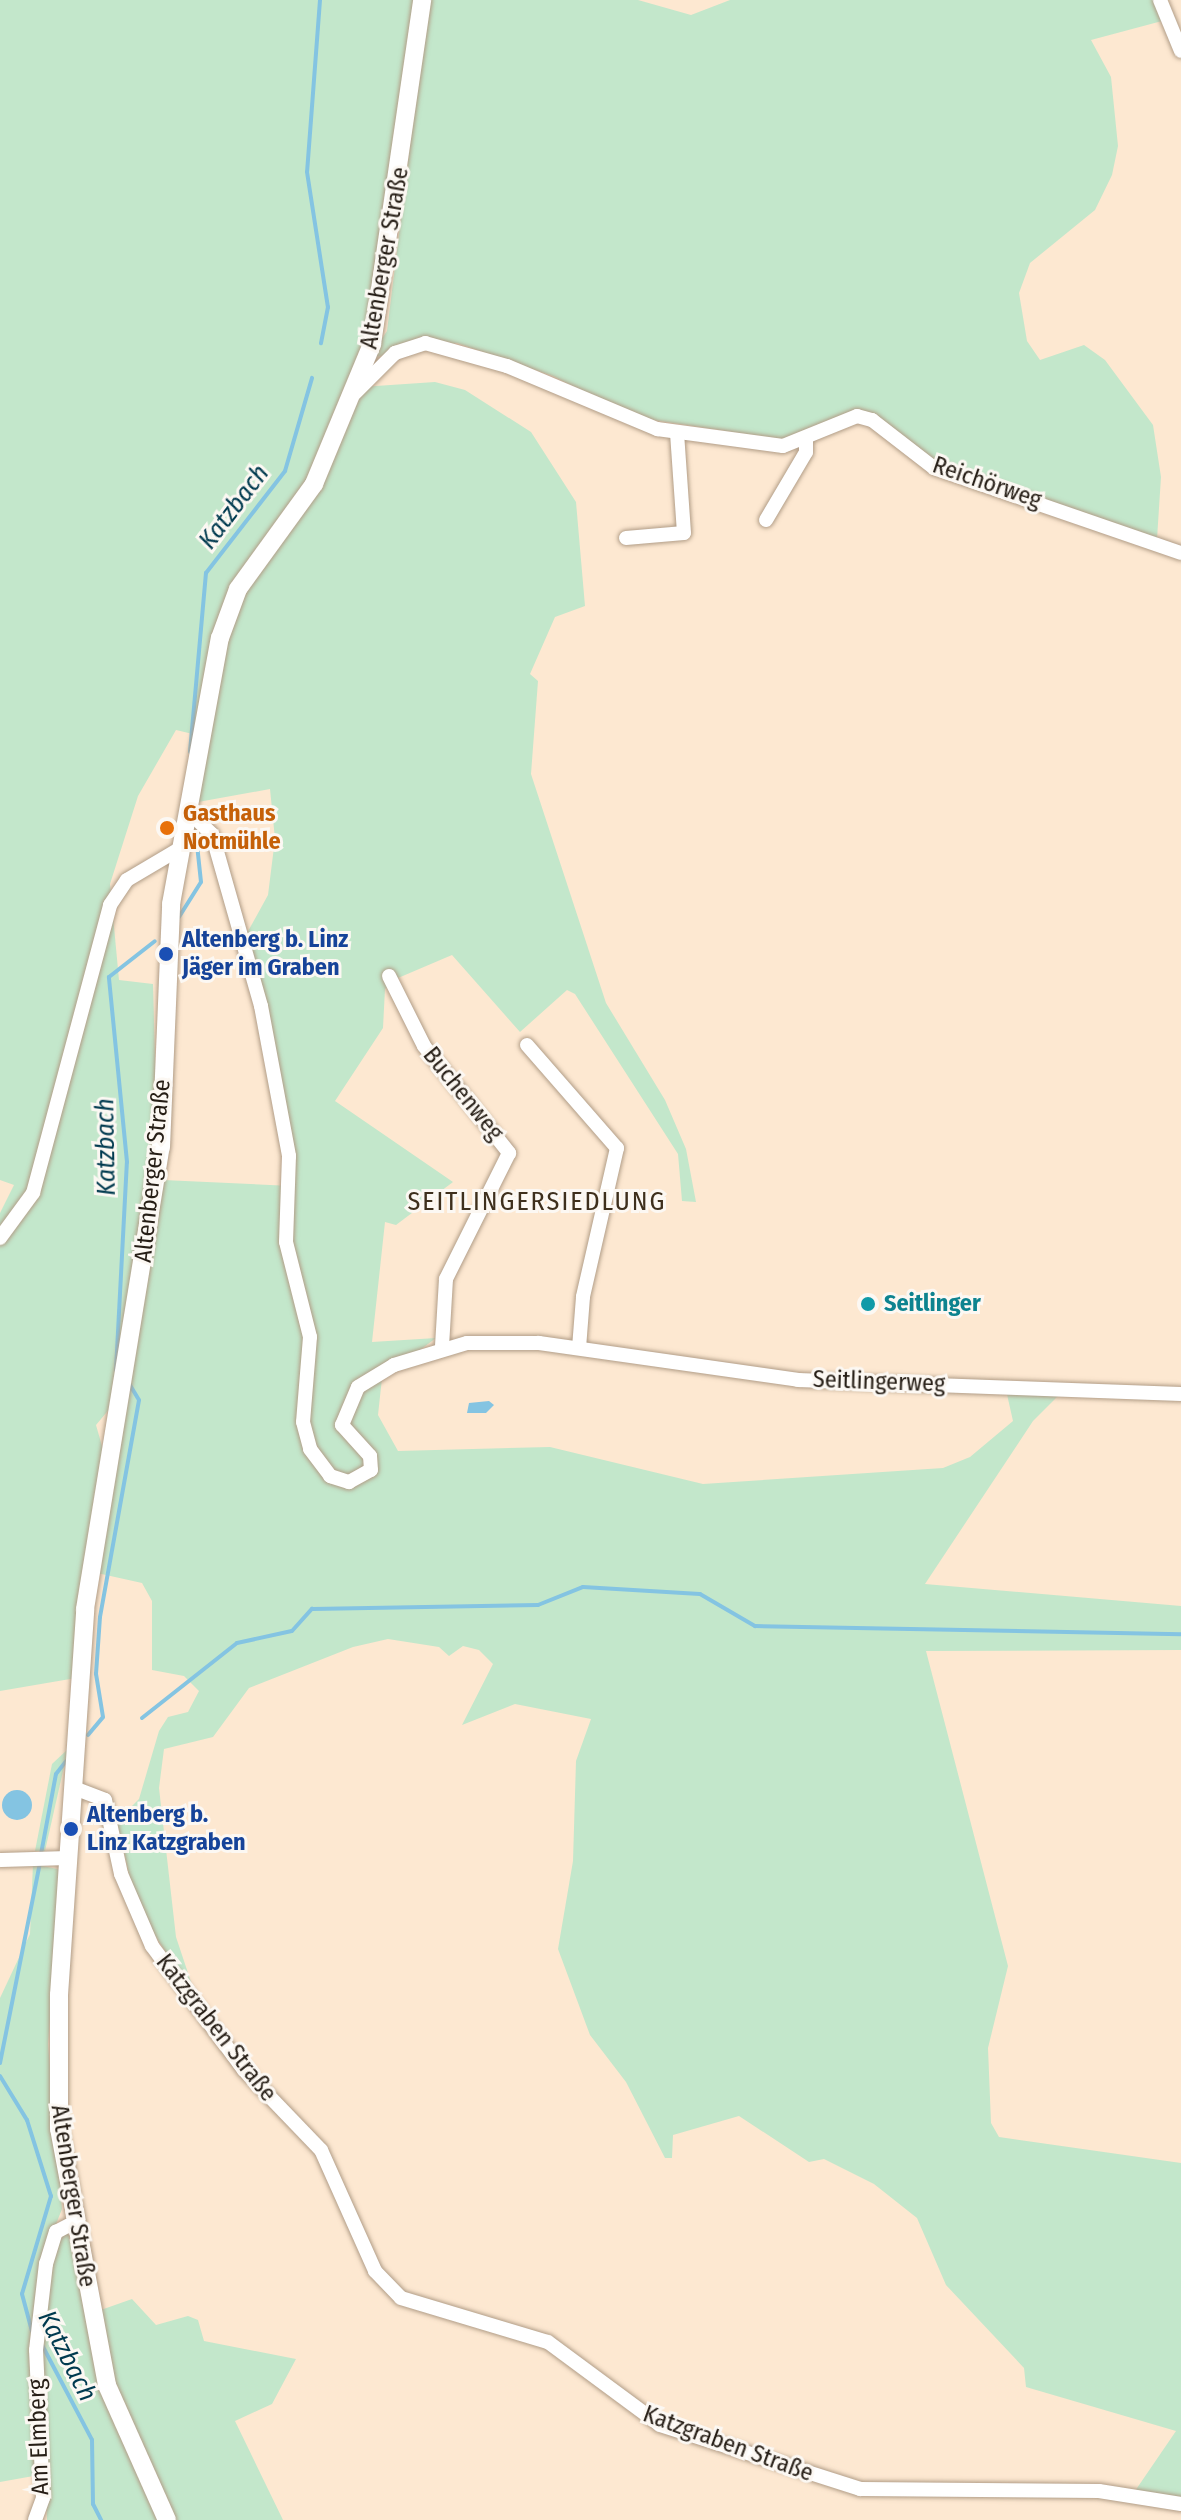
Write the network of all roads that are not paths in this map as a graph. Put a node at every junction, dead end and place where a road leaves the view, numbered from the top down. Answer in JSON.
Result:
{"nodes":[{"id":1,"x":422,"y":0,"type":"edge"},
{"id":2,"x":1160,"y":0,"type":"edge"},
{"id":3,"x":1181,"y":51,"type":"edge"},
{"id":4,"x":355,"y":393,"type":"junction"},
{"id":5,"x":677,"y":432,"type":"junction"},
{"id":6,"x":806,"y":441,"type":"junction"},
{"id":7,"x":766,"y":520,"type":"dead end"},
{"id":8,"x":626,"y":538,"type":"dead end"},
{"id":9,"x":1181,"y":553,"type":"edge"},
{"id":10,"x":189,"y":812,"type":"junction"},
{"id":11,"x":181,"y":848,"type":"junction"},
{"id":12,"x":389,"y":976,"type":"dead end"},
{"id":13,"x":527,"y":1045,"type":"dead end"},
{"id":14,"x":0,"y":1238,"type":"edge"},
{"id":15,"x":442,"y":1347,"type":"junction"},
{"id":16,"x":579,"y":1348,"type":"junction"},
{"id":17,"x":1181,"y":1394,"type":"edge"},
{"id":18,"x":74,"y":1788,"type":"junction"},
{"id":19,"x":69,"y":1858,"type":"junction"},
{"id":20,"x":0,"y":1860,"type":"edge"},
{"id":21,"x":73,"y":2223,"type":"junction"},
{"id":22,"x":1181,"y":2504,"type":"edge"},
{"id":23,"x":35,"y":2520,"type":"edge"},
{"id":24,"x":167,"y":2520,"type":"edge"}],
"edges":[{"from":1,"to":4,"type":"street","name":"Altenberger Straße"},
{"from":2,"to":3,"type":"street"},
{"from":4,"to":5,"type":"street","name":"Reichörweg"},
{"from":4,"to":10,"type":"street","name":"Altenberger Straße"},
{"from":5,"to":6,"type":"street","name":"Reichörweg"},
{"from":5,"to":8,"type":"street"},
{"from":6,"to":7,"type":"street"},
{"from":6,"to":9,"type":"street","name":"Reichörweg"},
{"from":10,"to":11,"type":"street","name":"Altenberger Straße"},
{"from":10,"to":15,"type":"street","name":"Seitlingerweg"},
{"from":11,"to":14,"type":"street"},
{"from":11,"to":18,"type":"street","name":"Altenberger Straße"},
{"from":12,"to":15,"type":"street","name":"Buchenweg"},
{"from":13,"to":16,"type":"street"},
{"from":15,"to":16,"type":"street","name":"Seitlingerweg"},
{"from":16,"to":17,"type":"street","name":"Seitlingerweg"},
{"from":18,"to":19,"type":"street","name":"Altenberger Straße"},
{"from":18,"to":22,"type":"street","name":"Katzgraben Straße"},
{"from":19,"to":20,"type":"street"},
{"from":19,"to":21,"type":"street","name":"Altenberger Straße"},
{"from":21,"to":23,"type":"street","name":"Am Elmberg"},
{"from":21,"to":24,"type":"street","name":"Altenberger Straße"}]}
